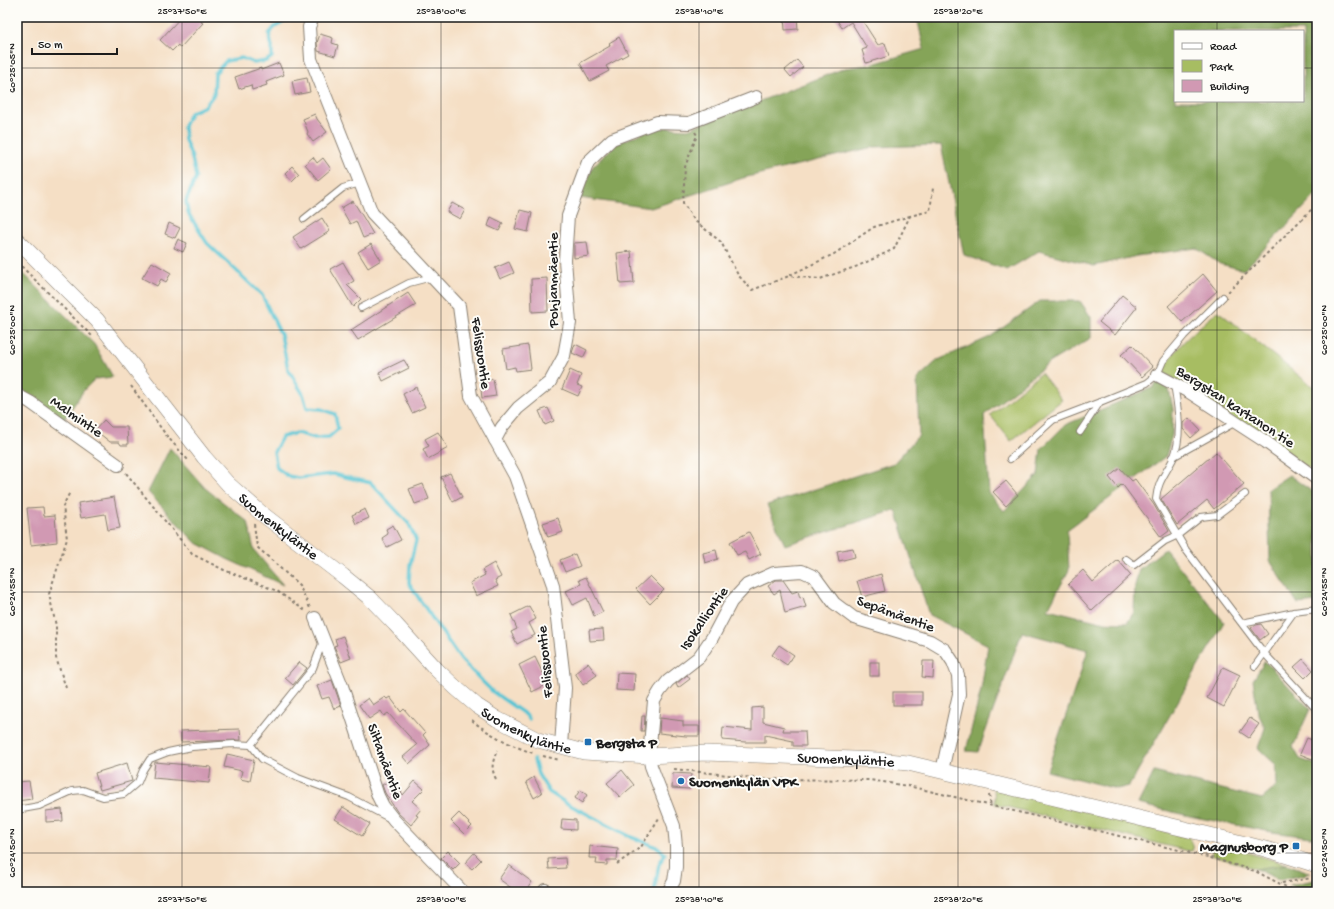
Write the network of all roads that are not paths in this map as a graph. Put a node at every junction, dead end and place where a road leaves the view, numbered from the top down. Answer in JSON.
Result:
{"nodes":[{"id":1,"x":314,"y":17,"type":"edge"},
{"id":2,"x":756,"y":97,"type":"dead end"},
{"id":3,"x":360,"y":183,"type":"junction"},
{"id":4,"x":304,"y":219,"type":"dead end"},
{"id":5,"x":17,"y":240,"type":"edge"},
{"id":6,"x":432,"y":277,"type":"junction"},
{"id":7,"x":1223,"y":297,"type":"road end"},
{"id":8,"x":360,"y":308,"type":"dead end"},
{"id":9,"x":1157,"y":375,"type":"junction"},
{"id":10,"x":1174,"y":384,"type":"junction"},
{"id":11,"x":17,"y":395,"type":"edge"},
{"id":12,"x":1100,"y":402,"type":"junction"},
{"id":13,"x":1236,"y":422,"type":"junction"},
{"id":14,"x":1080,"y":432,"type":"dead end"},
{"id":15,"x":495,"y":440,"type":"junction"},
{"id":16,"x":1173,"y":457,"type":"junction"},
{"id":17,"x":1010,"y":459,"type":"dead end"},
{"id":18,"x":118,"y":465,"type":"road end"},
{"id":19,"x":1317,"y":479,"type":"edge"},
{"id":20,"x":1245,"y":494,"type":"dead end"},
{"id":21,"x":1178,"y":535,"type":"junction"},
{"id":22,"x":1126,"y":559,"type":"dead end"},
{"id":23,"x":774,"y":573,"type":"joint"},
{"id":24,"x":1317,"y":609,"type":"edge"},
{"id":25,"x":1294,"y":612,"type":"junction"},
{"id":26,"x":315,"y":618,"type":"road end"},
{"id":27,"x":1242,"y":623,"type":"junction"},
{"id":28,"x":324,"y":640,"type":"junction"},
{"id":29,"x":1264,"y":653,"type":"junction"},
{"id":30,"x":1255,"y":666,"type":"dead end"},
{"id":31,"x":1317,"y":710,"type":"edge"},
{"id":32,"x":252,"y":745,"type":"junction"},
{"id":33,"x":561,"y":753,"type":"junction"},
{"id":34,"x":649,"y":756,"type":"junction"},
{"id":35,"x":942,"y":771,"type":"junction"},
{"id":36,"x":17,"y":810,"type":"edge"},
{"id":37,"x":394,"y":820,"type":"junction"},
{"id":38,"x":1316,"y":871,"type":"edge"},
{"id":39,"x":463,"y":892,"type":"edge"},
{"id":40,"x":668,"y":892,"type":"edge"}],
"edges":[{"from":1,"to":3,"type":"street","name":"Felissuontie"},
{"from":2,"to":15,"type":"street","name":"Pohjanmäentie"},
{"from":3,"to":4,"type":"lane"},
{"from":3,"to":6,"type":"street","name":"Felissuontie"},
{"from":5,"to":33,"type":"street","name":"Suomenkyläntie"},
{"from":6,"to":8,"type":"lane"},
{"from":6,"to":15,"type":"street","name":"Felissuontie"},
{"from":7,"to":9,"type":"lane"},
{"from":9,"to":10,"type":"street","name":"Bergstan kartanon tie"},
{"from":9,"to":12,"type":"lane"},
{"from":10,"to":13,"type":"street","name":"Bergstan kartanon tie"},
{"from":10,"to":16,"type":"lane"},
{"from":11,"to":18,"type":"street","name":"Malmintie"},
{"from":12,"to":14,"type":"lane"},
{"from":12,"to":17,"type":"lane"},
{"from":13,"to":16,"type":"lane"},
{"from":13,"to":19,"type":"street","name":"Bergstan kartanon tie"},
{"from":15,"to":33,"type":"street","name":"Felissuontie"},
{"from":16,"to":21,"type":"lane"},
{"from":20,"to":21,"type":"lane"},
{"from":21,"to":22,"type":"lane"},
{"from":21,"to":27,"type":"lane"},
{"from":23,"to":34,"type":"street","name":"Isokalliontie"},
{"from":23,"to":35,"type":"street","name":"Sepämäentie"},
{"from":24,"to":25,"type":"lane"},
{"from":25,"to":27,"type":"lane"},
{"from":25,"to":29,"type":"lane"},
{"from":26,"to":28,"type":"street","name":"Siltamäentie"},
{"from":27,"to":29,"type":"lane"},
{"from":28,"to":32,"type":"lane"},
{"from":28,"to":37,"type":"street","name":"Siltamäentie"},
{"from":29,"to":30,"type":"lane"},
{"from":29,"to":31,"type":"lane"},
{"from":32,"to":36,"type":"lane"},
{"from":32,"to":37,"type":"lane"},
{"from":33,"to":34,"type":"street","name":"Suomenkyläntie"},
{"from":34,"to":35,"type":"street","name":"Suomenkyläntie"},
{"from":34,"to":40,"type":"street"},
{"from":35,"to":38,"type":"street","name":"Suomenkyläntie"},
{"from":37,"to":39,"type":"street","name":"Siltamäentie"}]}
